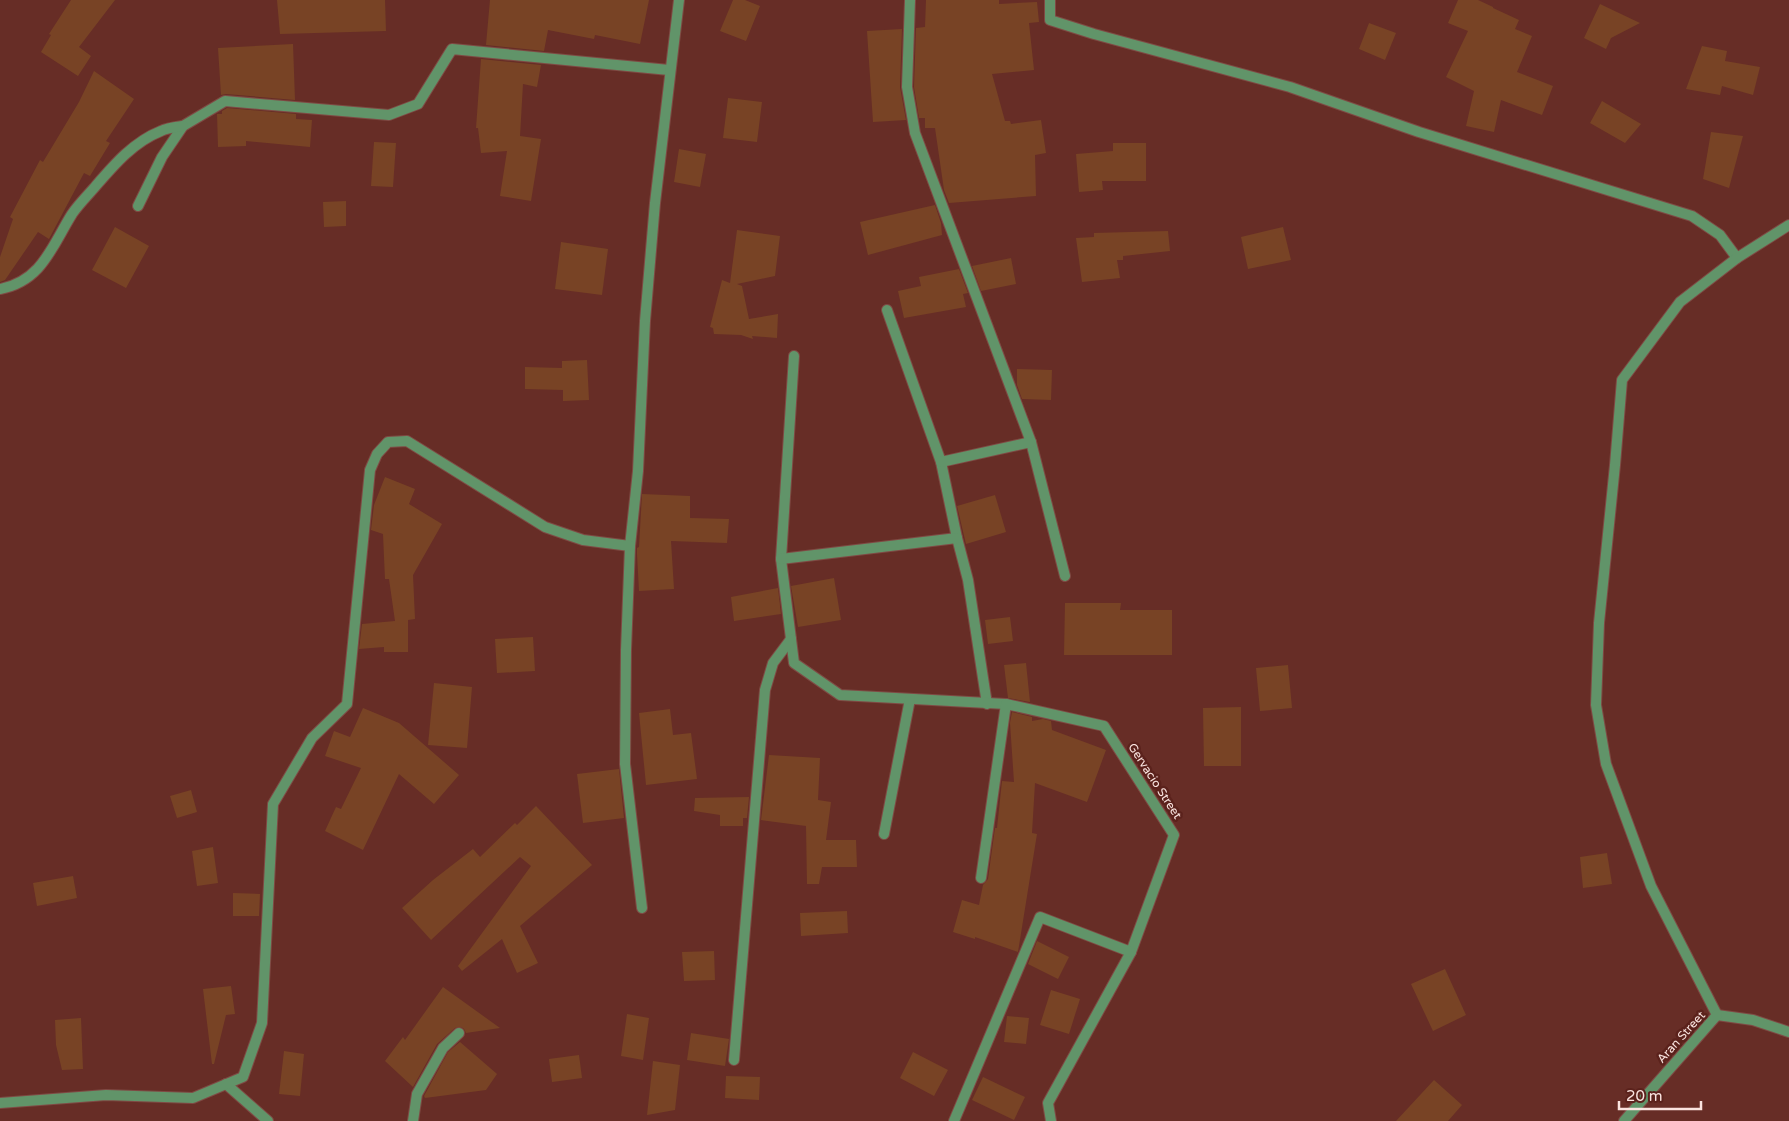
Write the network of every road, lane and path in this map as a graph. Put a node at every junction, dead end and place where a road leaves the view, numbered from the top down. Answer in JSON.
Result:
{"nodes":[{"id":1,"x":678,"y":0,"type":"edge"},
{"id":2,"x":910,"y":0,"type":"edge"},
{"id":3,"x":1050,"y":0,"type":"edge"},
{"id":4,"x":669,"y":70,"type":"junction"},
{"id":5,"x":183,"y":126,"type":"junction"},
{"id":6,"x":138,"y":206,"type":"dead end"},
{"id":7,"x":1789,"y":225,"type":"edge"},
{"id":8,"x":1737,"y":258,"type":"junction"},
{"id":9,"x":0,"y":289,"type":"edge"},
{"id":10,"x":887,"y":310,"type":"dead end"},
{"id":11,"x":794,"y":356,"type":"dead end"},
{"id":12,"x":1031,"y":442,"type":"junction"},
{"id":13,"x":941,"y":462,"type":"junction"},
{"id":14,"x":957,"y":538,"type":"junction"},
{"id":15,"x":630,"y":546,"type":"junction"},
{"id":16,"x":781,"y":559,"type":"junction"},
{"id":17,"x":1064,"y":576,"type":"dead end"},
{"id":18,"x":791,"y":639,"type":"junction"},
{"id":19,"x":910,"y":699,"type":"junction"},
{"id":20,"x":987,"y":704,"type":"junction"},
{"id":21,"x":1006,"y":704,"type":"junction"},
{"id":22,"x":884,"y":834,"type":"dead end"},
{"id":23,"x":981,"y":878,"type":"dead end"},
{"id":24,"x":642,"y":908,"type":"dead end"},
{"id":25,"x":1131,"y":952,"type":"junction"},
{"id":26,"x":1717,"y":1015,"type":"junction"},
{"id":27,"x":1789,"y":1032,"type":"edge"},
{"id":28,"x":459,"y":1033,"type":"dead end"},
{"id":29,"x":734,"y":1060,"type":"dead end"},
{"id":30,"x":226,"y":1084,"type":"junction"},
{"id":31,"x":0,"y":1103,"type":"edge"},
{"id":32,"x":268,"y":1121,"type":"edge"},
{"id":33,"x":413,"y":1121,"type":"edge"},
{"id":34,"x":954,"y":1121,"type":"edge"},
{"id":35,"x":1050,"y":1121,"type":"edge"},
{"id":36,"x":1624,"y":1121,"type":"edge"}],
"edges":[{"from":1,"to":4,"type":"street"},
{"from":2,"to":12,"type":"street"},
{"from":3,"to":8,"type":"street"},
{"from":4,"to":5,"type":"street"},
{"from":4,"to":15,"type":"street"},
{"from":5,"to":6,"type":"street"},
{"from":5,"to":9,"type":"street"},
{"from":7,"to":8,"type":"street"},
{"from":8,"to":26,"type":"street"},
{"from":10,"to":13,"type":"street"},
{"from":11,"to":16,"type":"street"},
{"from":12,"to":13,"type":"street"},
{"from":12,"to":17,"type":"street"},
{"from":13,"to":14,"type":"street"},
{"from":14,"to":16,"type":"street"},
{"from":14,"to":20,"type":"street"},
{"from":15,"to":24,"type":"street"},
{"from":15,"to":30,"type":"street"},
{"from":16,"to":18,"type":"street"},
{"from":18,"to":19,"type":"street","name":"Gervacio Street"},
{"from":18,"to":29,"type":"street"},
{"from":19,"to":20,"type":"street","name":"Gervacio Street"},
{"from":19,"to":22,"type":"street"},
{"from":20,"to":21,"type":"street","name":"Gervacio Street"},
{"from":21,"to":23,"type":"street"},
{"from":21,"to":25,"type":"street","name":"Gervacio Street"},
{"from":25,"to":34,"type":"street"},
{"from":25,"to":35,"type":"street","name":"Gervacio Street"},
{"from":26,"to":27,"type":"street"},
{"from":26,"to":36,"type":"street","name":"Aran Street"},
{"from":28,"to":33,"type":"street"},
{"from":30,"to":31,"type":"street"},
{"from":30,"to":32,"type":"street"}]}
